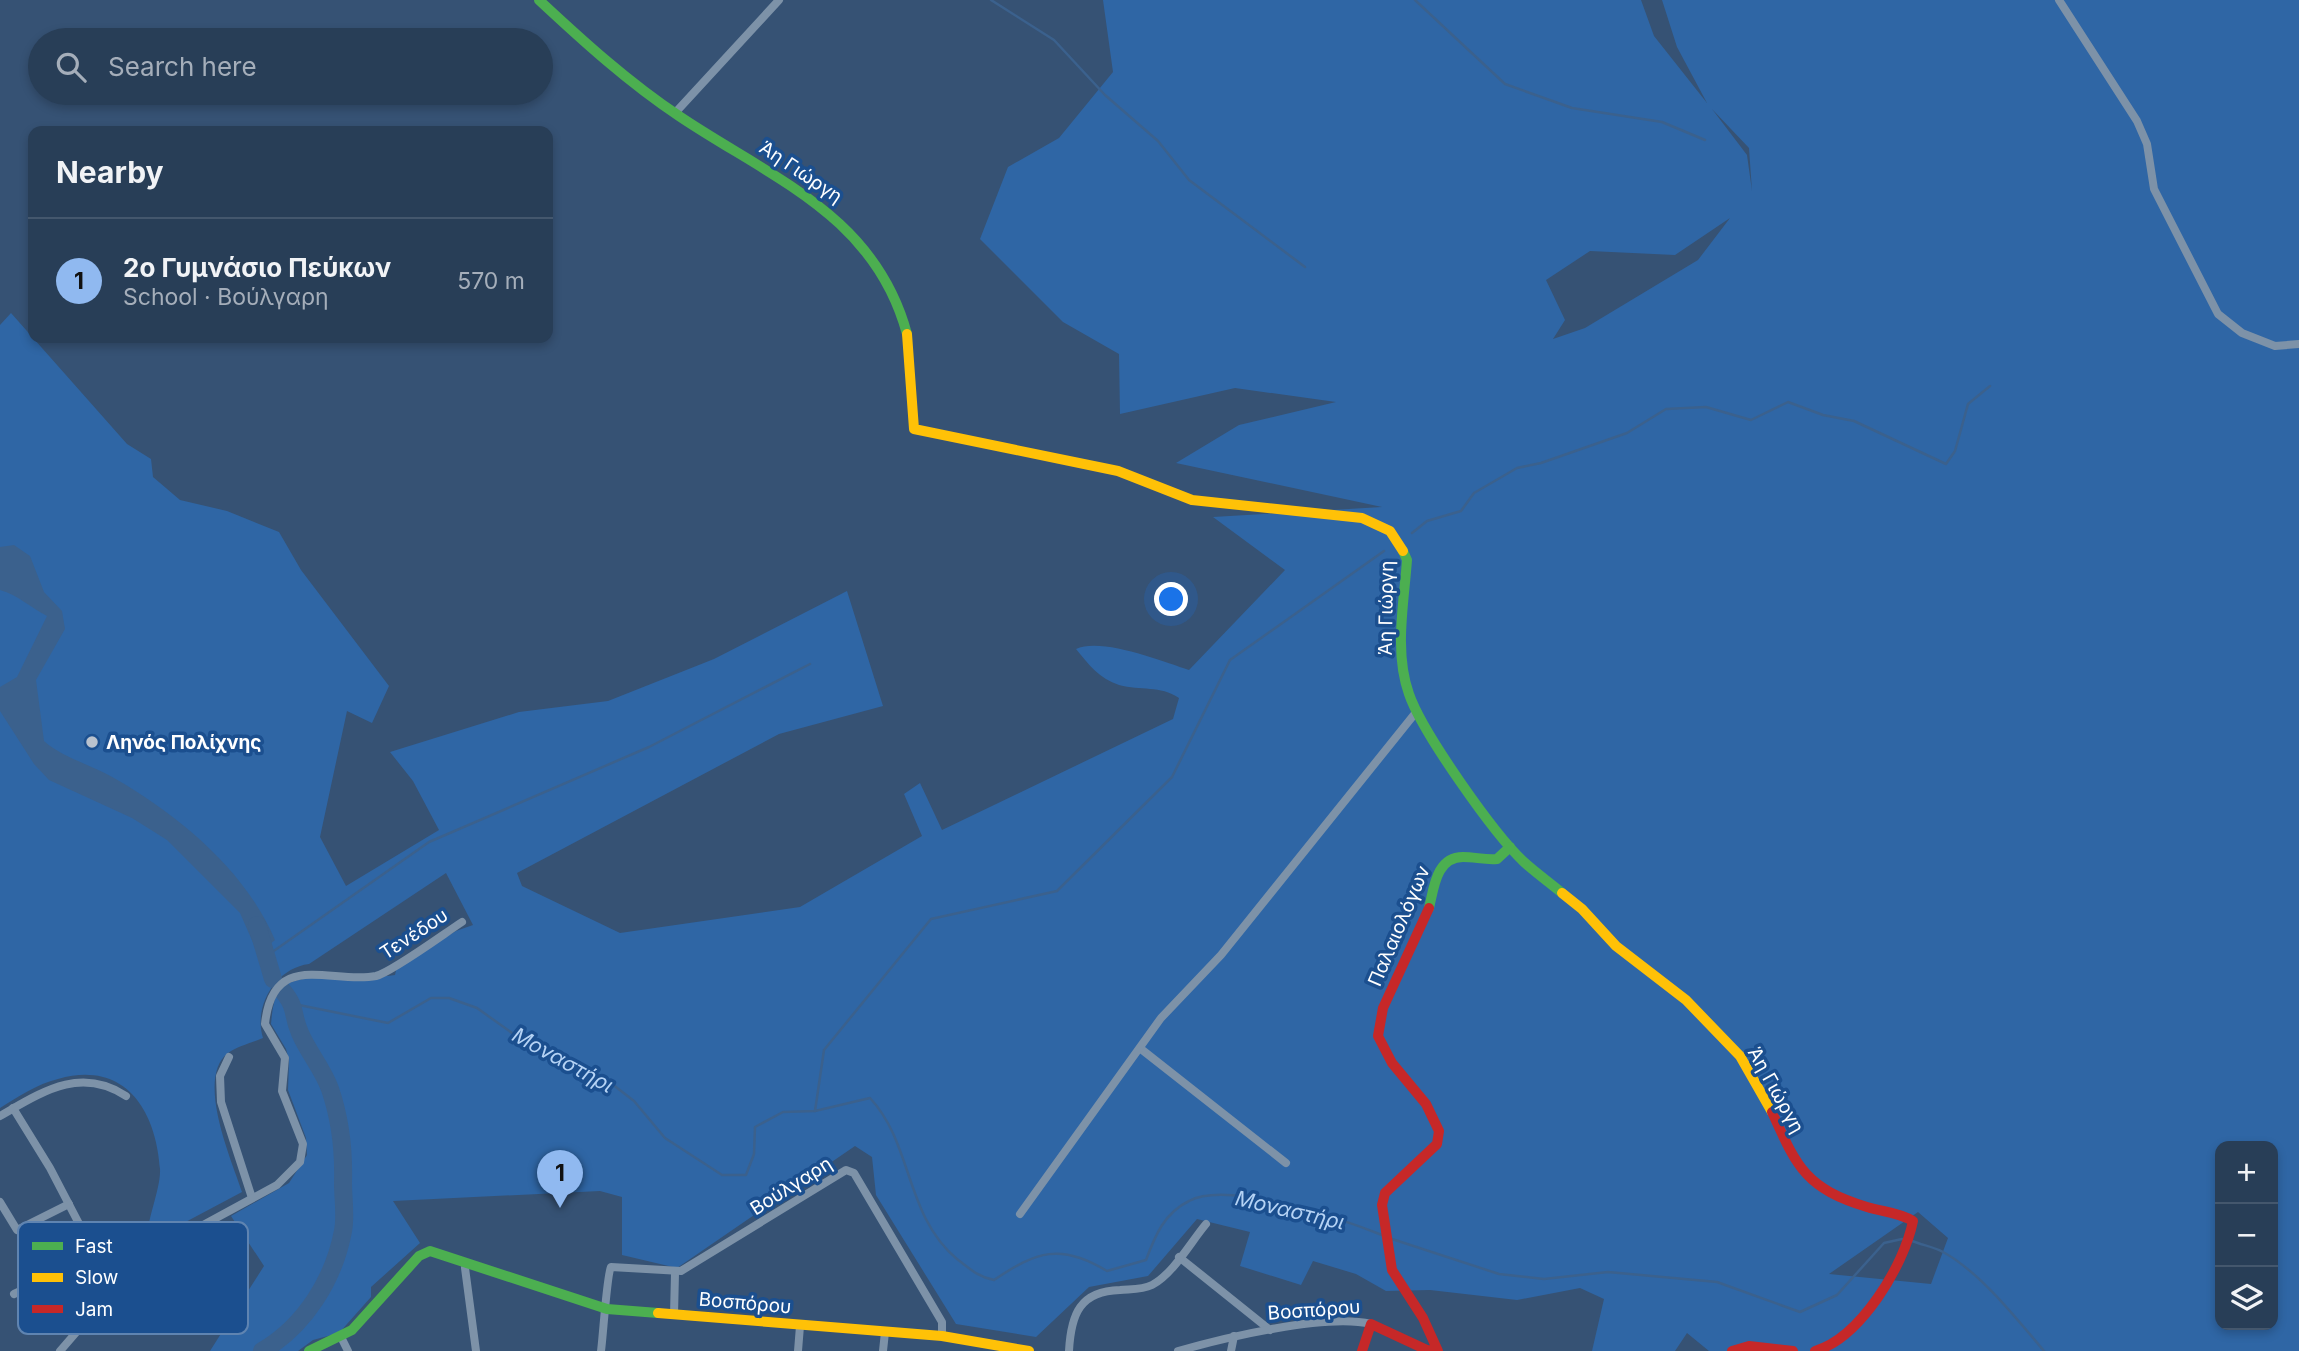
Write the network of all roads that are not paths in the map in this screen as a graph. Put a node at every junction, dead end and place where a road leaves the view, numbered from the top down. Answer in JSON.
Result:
{"nodes":[{"id":1,"x":539,"y":0,"type":"edge"},
{"id":2,"x":779,"y":0,"type":"edge"},
{"id":3,"x":2059,"y":0,"type":"edge"},
{"id":4,"x":675,"y":113,"type":"junction"},
{"id":5,"x":2299,"y":344,"type":"edge"},
{"id":6,"x":1417,"y":711,"type":"junction"},
{"id":7,"x":1510,"y":846,"type":"junction"},
{"id":8,"x":462,"y":922,"type":"dead end"},
{"id":9,"x":1141,"y":1048,"type":"junction"},
{"id":10,"x":229,"y":1057,"type":"dead end"},
{"id":11,"x":126,"y":1096,"type":"dead end"},
{"id":12,"x":13,"y":1108,"type":"junction"},
{"id":13,"x":0,"y":1116,"type":"edge"},
{"id":14,"x":1286,"y":1163,"type":"dead end"},
{"id":15,"x":252,"y":1198,"type":"junction"},
{"id":16,"x":0,"y":1202,"type":"edge"},
{"id":17,"x":69,"y":1204,"type":"junction"},
{"id":18,"x":1020,"y":1214,"type":"dead end"},
{"id":19,"x":33,"y":1222,"type":"edge"},
{"id":20,"x":77,"y":1222,"type":"edge"},
{"id":21,"x":208,"y":1222,"type":"edge"},
{"id":22,"x":1206,"y":1224,"type":"dead end"},
{"id":23,"x":18,"y":1230,"type":"edge"},
{"id":24,"x":1179,"y":1257,"type":"junction"},
{"id":25,"x":465,"y":1265,"type":"junction"},
{"id":26,"x":676,"y":1273,"type":"junction"},
{"id":27,"x":18,"y":1292,"type":"edge"},
{"id":28,"x":14,"y":1294,"type":"dead end"},
{"id":29,"x":607,"y":1309,"type":"junction"},
{"id":30,"x":674,"y":1315,"type":"junction"},
{"id":31,"x":1371,"y":1324,"type":"junction"},
{"id":32,"x":800,"y":1326,"type":"junction"},
{"id":33,"x":1270,"y":1330,"type":"junction"},
{"id":34,"x":885,"y":1332,"type":"junction"},
{"id":35,"x":75,"y":1334,"type":"edge"},
{"id":36,"x":942,"y":1336,"type":"junction"},
{"id":37,"x":1234,"y":1336,"type":"junction"},
{"id":38,"x":341,"y":1337,"type":"junction"},
{"id":39,"x":964,"y":1345,"type":"edge"},
{"id":40,"x":60,"y":1351,"type":"edge"},
{"id":41,"x":309,"y":1351,"type":"edge"},
{"id":42,"x":348,"y":1351,"type":"edge"},
{"id":43,"x":475,"y":1351,"type":"edge"},
{"id":44,"x":601,"y":1351,"type":"edge"},
{"id":45,"x":798,"y":1351,"type":"edge"},
{"id":46,"x":883,"y":1351,"type":"edge"},
{"id":47,"x":1029,"y":1351,"type":"edge"},
{"id":48,"x":1069,"y":1351,"type":"edge"},
{"id":49,"x":1178,"y":1351,"type":"edge"},
{"id":50,"x":1231,"y":1351,"type":"edge"},
{"id":51,"x":1362,"y":1351,"type":"edge"},
{"id":52,"x":1438,"y":1351,"type":"edge"},
{"id":53,"x":1731,"y":1351,"type":"edge"},
{"id":54,"x":1793,"y":1351,"type":"edge"},
{"id":55,"x":1815,"y":1351,"type":"edge"}],
"edges":[{"from":1,"to":4,"type":"street","name":"Άη Γιώργη"},
{"from":2,"to":4,"type":"street"},
{"from":3,"to":5,"type":"street"},
{"from":4,"to":6,"type":"street","name":"Άη Γιώργη"},
{"from":6,"to":7,"type":"street","name":"Άη Γιώργη"},
{"from":6,"to":9,"type":"street"},
{"from":7,"to":52,"type":"street","name":"Παλαιολόγων"},
{"from":7,"to":55,"type":"street","name":"Άη Γιώργη"},
{"from":8,"to":15,"type":"street","name":"Τενέδου"},
{"from":9,"to":14,"type":"street"},
{"from":9,"to":18,"type":"street"},
{"from":10,"to":15,"type":"street"},
{"from":11,"to":12,"type":"street"},
{"from":12,"to":13,"type":"street"},
{"from":12,"to":17,"type":"street"},
{"from":15,"to":21,"type":"street","name":"Τενέδου"},
{"from":16,"to":23,"type":"street"},
{"from":17,"to":19,"type":"street"},
{"from":17,"to":20,"type":"street"},
{"from":22,"to":24,"type":"street"},
{"from":24,"to":33,"type":"street"},
{"from":24,"to":48,"type":"street"},
{"from":25,"to":29,"type":"street","name":"Βοσπόρου"},
{"from":25,"to":38,"type":"street","name":"Βοσπόρου"},
{"from":25,"to":43,"type":"street"},
{"from":26,"to":29,"type":"street"},
{"from":26,"to":30,"type":"street"},
{"from":26,"to":36,"type":"street","name":"Βούλγαρη"},
{"from":27,"to":28,"type":"street"},
{"from":29,"to":30,"type":"street","name":"Βοσπόρου"},
{"from":29,"to":44,"type":"street"},
{"from":30,"to":32,"type":"street","name":"Βοσπόρου"},
{"from":31,"to":33,"type":"street","name":"Βοσπόρου"},
{"from":31,"to":51,"type":"street"},
{"from":31,"to":52,"type":"street"},
{"from":32,"to":34,"type":"street","name":"Βοσπόρου"},
{"from":32,"to":45,"type":"street"},
{"from":33,"to":37,"type":"street","name":"Βοσπόρου"},
{"from":34,"to":36,"type":"street","name":"Βοσπόρου"},
{"from":34,"to":46,"type":"street"},
{"from":35,"to":40,"type":"street","name":"Τενέδου"},
{"from":36,"to":39,"type":"street","name":"Βοσπόρου"},
{"from":37,"to":49,"type":"street","name":"Βοσπόρου"},
{"from":37,"to":50,"type":"street"},
{"from":38,"to":41,"type":"street"},
{"from":38,"to":42,"type":"street"},
{"from":39,"to":47,"type":"street","name":"Βοσπόρου"},
{"from":53,"to":54,"type":"street"}]}
